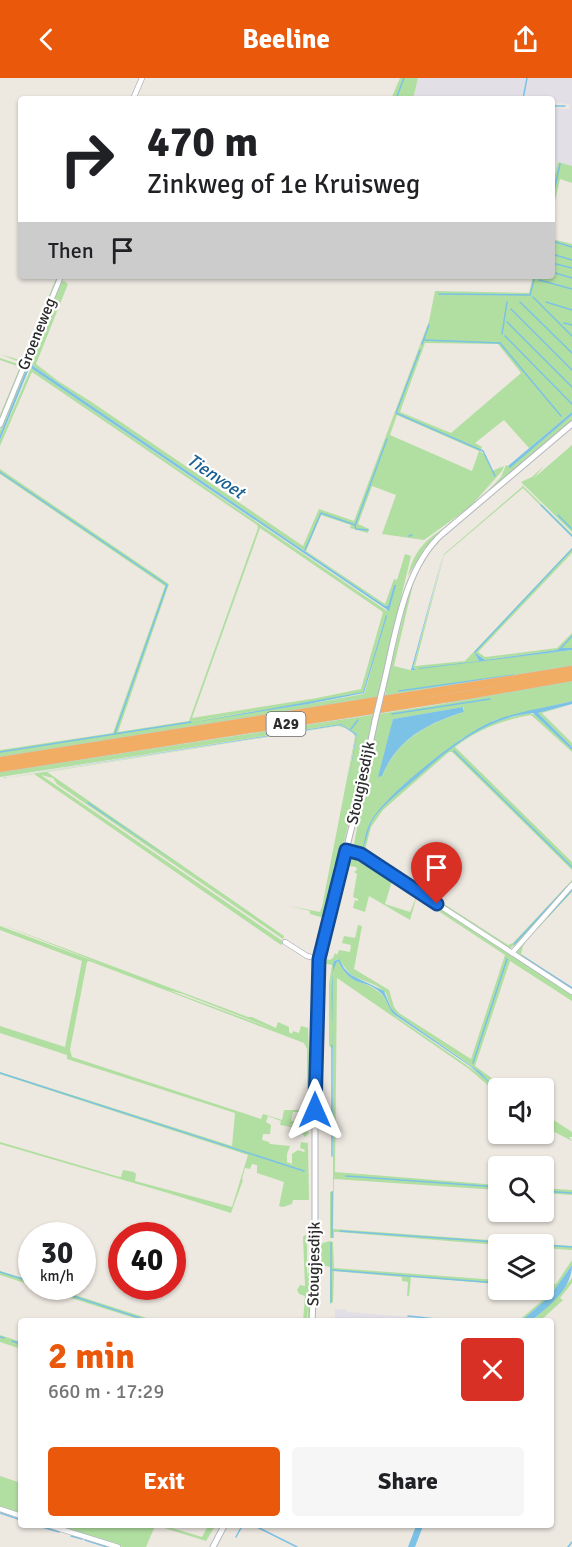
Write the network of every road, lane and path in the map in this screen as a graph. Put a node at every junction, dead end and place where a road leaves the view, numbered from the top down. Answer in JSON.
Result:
{"nodes":[{"id":1,"x":142,"y":78,"type":"edge"},
{"id":2,"x":135,"y":96,"type":"edge"},
{"id":3,"x":60,"y":279,"type":"edge"},
{"id":4,"x":572,"y":424,"type":"edge"},
{"id":5,"x":0,"y":425,"type":"edge"},
{"id":6,"x":572,"y":670,"type":"edge"},
{"id":7,"x":572,"y":677,"type":"edge"},
{"id":8,"x":0,"y":761,"type":"edge"},
{"id":9,"x":0,"y":768,"type":"edge"},
{"id":10,"x":346,"y":850,"type":"junction"},
{"id":11,"x":572,"y":885,"type":"edge"},
{"id":12,"x":285,"y":942,"type":"dead end"},
{"id":13,"x":512,"y":953,"type":"junction"},
{"id":14,"x":319,"y":959,"type":"junction"},
{"id":15,"x":572,"y":992,"type":"edge"},
{"id":16,"x":312,"y":1318,"type":"edge"},
{"id":17,"x":0,"y":1509,"type":"edge"},
{"id":18,"x":18,"y":1515,"type":"edge"},
{"id":19,"x":57,"y":1528,"type":"edge"},
{"id":20,"x":223,"y":1528,"type":"edge"},
{"id":21,"x":118,"y":1547,"type":"edge"},
{"id":22,"x":213,"y":1547,"type":"edge"}],
"edges":[{"from":1,"to":2,"type":"street"},
{"from":3,"to":5,"type":"street","name":"Groeneweg"},
{"from":4,"to":10,"type":"street","name":"Stougjesdijk","bridge":true},
{"from":6,"to":8,"type":"highway","number":"A29"},
{"from":7,"to":9,"type":"highway","number":"A29"},
{"from":10,"to":13,"type":"street"},
{"from":10,"to":14,"type":"street","name":"Stougjesdijk"},
{"from":11,"to":13,"type":"street"},
{"from":12,"to":14,"type":"street"},
{"from":13,"to":15,"type":"street"},
{"from":14,"to":16,"type":"street","name":"Stougjesdijk"},
{"from":17,"to":18,"type":"street"},
{"from":19,"to":21,"type":"street"},
{"from":20,"to":22,"type":"street"}]}
